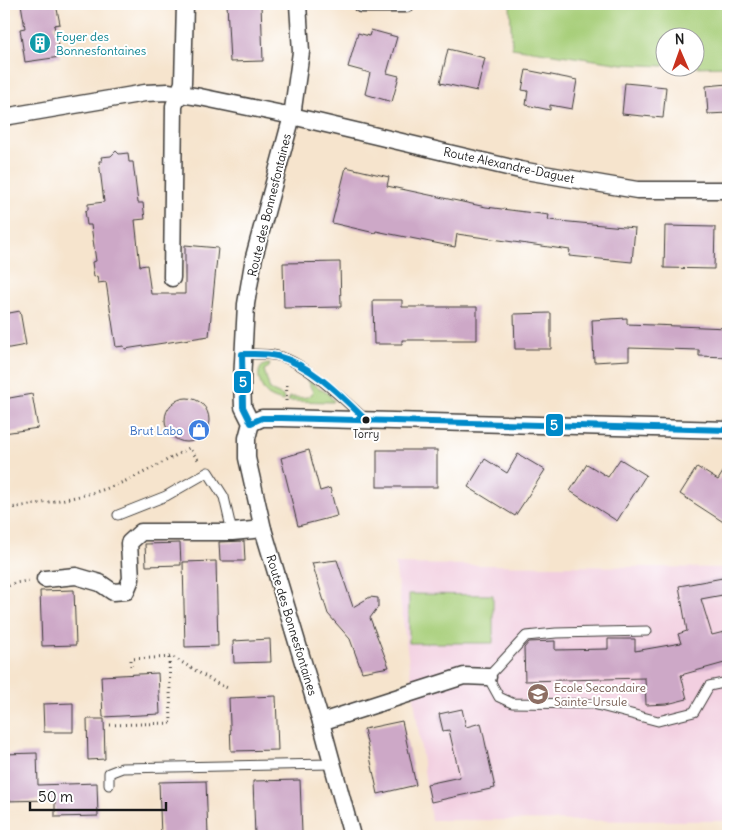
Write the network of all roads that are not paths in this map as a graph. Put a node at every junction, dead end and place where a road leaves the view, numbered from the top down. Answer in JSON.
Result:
{"nodes":[{"id":1,"x":185,"y":4,"type":"edge"},
{"id":2,"x":298,"y":4,"type":"edge"},
{"id":3,"x":362,"y":4,"type":"edge"},
{"id":4,"x":406,"y":4,"type":"edge"},
{"id":5,"x":179,"y":94,"type":"junction"},
{"id":6,"x":292,"y":116,"type":"junction"},
{"id":7,"x":4,"y":117,"type":"edge"},
{"id":8,"x":728,"y":190,"type":"edge"},
{"id":9,"x":172,"y":278,"type":"dead end"},
{"id":10,"x":242,"y":354,"type":"junction"},
{"id":11,"x":366,"y":420,"type":"junction"},
{"id":12,"x":251,"y":423,"type":"junction"},
{"id":13,"x":728,"y":430,"type":"edge"},
{"id":14,"x":118,"y":515,"type":"dead end"},
{"id":15,"x":263,"y":529,"type":"junction"},
{"id":16,"x":232,"y":532,"type":"junction"},
{"id":17,"x":45,"y":578,"type":"road end"},
{"id":18,"x":647,"y":631,"type":"dead end"},
{"id":19,"x":488,"y":676,"type":"junction"},
{"id":20,"x":728,"y":682,"type":"edge"},
{"id":21,"x":321,"y":722,"type":"junction"},
{"id":22,"x":332,"y":764,"type":"junction"},
{"id":23,"x":109,"y":785,"type":"dead end"},
{"id":24,"x":352,"y":836,"type":"edge"}],
"edges":[{"from":1,"to":5,"type":"street"},
{"from":2,"to":6,"type":"street","name":"Route des Bonnesfontaines"},
{"from":3,"to":4,"type":"street"},
{"from":5,"to":6,"type":"street","name":"Route des Bonnesfontaines"},
{"from":5,"to":7,"type":"street","name":"Route des Bonnesfontaines"},
{"from":5,"to":9,"type":"street"},
{"from":6,"to":8,"type":"street","name":"Route Alexandre-Daguet"},
{"from":6,"to":10,"type":"street","name":"Route des Bonnesfontaines"},
{"from":10,"to":11,"type":"lane"},
{"from":10,"to":12,"type":"street","name":"Route des Bonnesfontaines"},
{"from":11,"to":12,"type":"street"},
{"from":11,"to":13,"type":"street"},
{"from":12,"to":15,"type":"street","name":"Route des Bonnesfontaines"},
{"from":14,"to":16,"type":"lane"},
{"from":15,"to":16,"type":"street"},
{"from":15,"to":21,"type":"street","name":"Route des Bonnesfontaines"},
{"from":16,"to":17,"type":"street"},
{"from":18,"to":19,"type":"lane"},
{"from":19,"to":20,"type":"lane"},
{"from":19,"to":21,"type":"street"},
{"from":21,"to":22,"type":"street","name":"Route des Bonnesfontaines"},
{"from":22,"to":23,"type":"lane"},
{"from":22,"to":24,"type":"street","name":"Route des Bonnesfontaines"}]}
